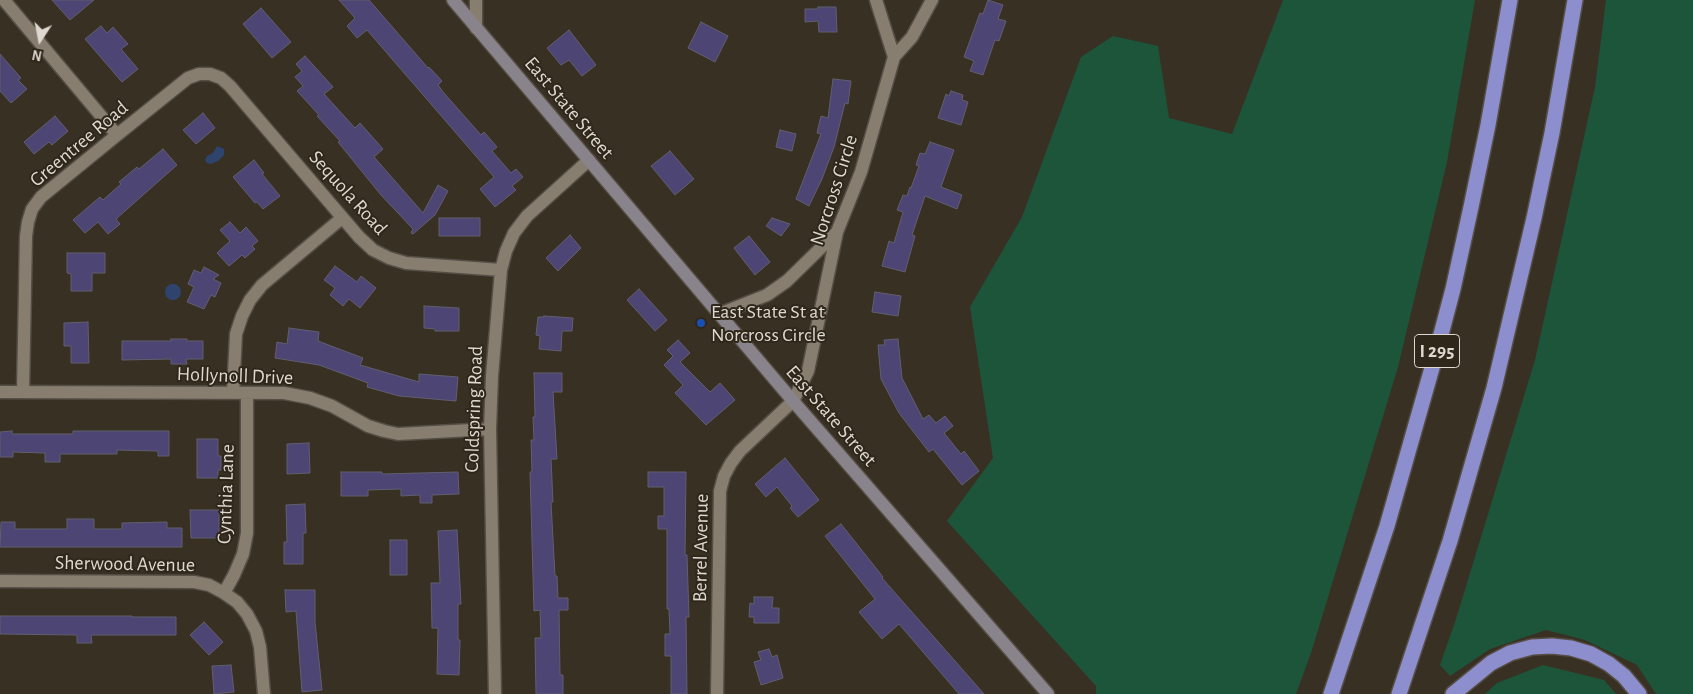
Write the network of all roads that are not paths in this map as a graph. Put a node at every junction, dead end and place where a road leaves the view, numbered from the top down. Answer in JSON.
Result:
{"nodes":[{"id":1,"x":4,"y":0,"type":"edge"},
{"id":2,"x":453,"y":0,"type":"edge"},
{"id":3,"x":476,"y":0,"type":"edge"},
{"id":4,"x":876,"y":0,"type":"edge"},
{"id":5,"x":932,"y":0,"type":"edge"},
{"id":6,"x":1510,"y":0,"type":"edge"},
{"id":7,"x":1575,"y":0,"type":"edge"},
{"id":8,"x":476,"y":28,"type":"junction"},
{"id":9,"x":894,"y":57,"type":"junction"},
{"id":10,"x":230,"y":86,"type":"joint"},
{"id":11,"x":117,"y":135,"type":"junction"},
{"id":12,"x":588,"y":160,"type":"junction"},
{"id":13,"x":342,"y":218,"type":"junction"},
{"id":14,"x":837,"y":232,"type":"junction"},
{"id":15,"x":501,"y":270,"type":"junction"},
{"id":16,"x":719,"y":314,"type":"junction"},
{"id":17,"x":0,"y":392,"type":"edge"},
{"id":18,"x":23,"y":392,"type":"junction"},
{"id":19,"x":233,"y":393,"type":"junction"},
{"id":20,"x":247,"y":393,"type":"junction"},
{"id":21,"x":793,"y":401,"type":"junction"},
{"id":22,"x":490,"y":429,"type":"junction"},
{"id":23,"x":0,"y":581,"type":"edge"},
{"id":24,"x":224,"y":592,"type":"junction"},
{"id":25,"x":264,"y":694,"type":"edge"},
{"id":26,"x":495,"y":694,"type":"edge"},
{"id":27,"x":717,"y":694,"type":"edge"},
{"id":28,"x":1048,"y":694,"type":"edge"},
{"id":29,"x":1331,"y":694,"type":"edge"},
{"id":30,"x":1399,"y":694,"type":"edge"},
{"id":31,"x":1453,"y":694,"type":"edge"},
{"id":32,"x":1639,"y":694,"type":"edge"}],
"edges":[{"from":1,"to":11,"type":"street"},
{"from":2,"to":8,"type":"street","name":"East State Street"},
{"from":3,"to":8,"type":"street"},
{"from":4,"to":9,"type":"street"},
{"from":5,"to":9,"type":"street","name":"Norcross Circle"},
{"from":6,"to":29,"type":"highway","number":"I 295"},
{"from":7,"to":30,"type":"highway"},
{"from":8,"to":12,"type":"street","name":"East State Street"},
{"from":9,"to":14,"type":"street","name":"Norcross Circle"},
{"from":10,"to":11,"type":"street","name":"Greentree Road"},
{"from":10,"to":13,"type":"street","name":"Sequola Road"},
{"from":11,"to":18,"type":"street","name":"Greentree Road"},
{"from":12,"to":15,"type":"street","name":"Coldspring Road"},
{"from":12,"to":16,"type":"street","name":"East State Street"},
{"from":13,"to":15,"type":"street","name":"Sequola Road"},
{"from":13,"to":19,"type":"street"},
{"from":14,"to":16,"type":"street"},
{"from":14,"to":21,"type":"street","name":"Norcross Circle"},
{"from":15,"to":22,"type":"street","name":"Coldspring Road"},
{"from":16,"to":21,"type":"street","name":"East State Street"},
{"from":17,"to":18,"type":"street","name":"Hollynoll Drive"},
{"from":18,"to":19,"type":"street","name":"Hollynoll Drive"},
{"from":19,"to":20,"type":"street","name":"Hollynoll Drive"},
{"from":20,"to":22,"type":"street","name":"Hollynoll Drive"},
{"from":20,"to":24,"type":"street","name":"Cynthia Lane"},
{"from":21,"to":27,"type":"street","name":"Berrel Avenue"},
{"from":21,"to":28,"type":"street","name":"East State Street"},
{"from":22,"to":26,"type":"street","name":"Coldspring Road"},
{"from":23,"to":24,"type":"street","name":"Sherwood Avenue"},
{"from":24,"to":25,"type":"street","name":"Sherwood Avenue"},
{"from":31,"to":32,"type":"highway"}]}
